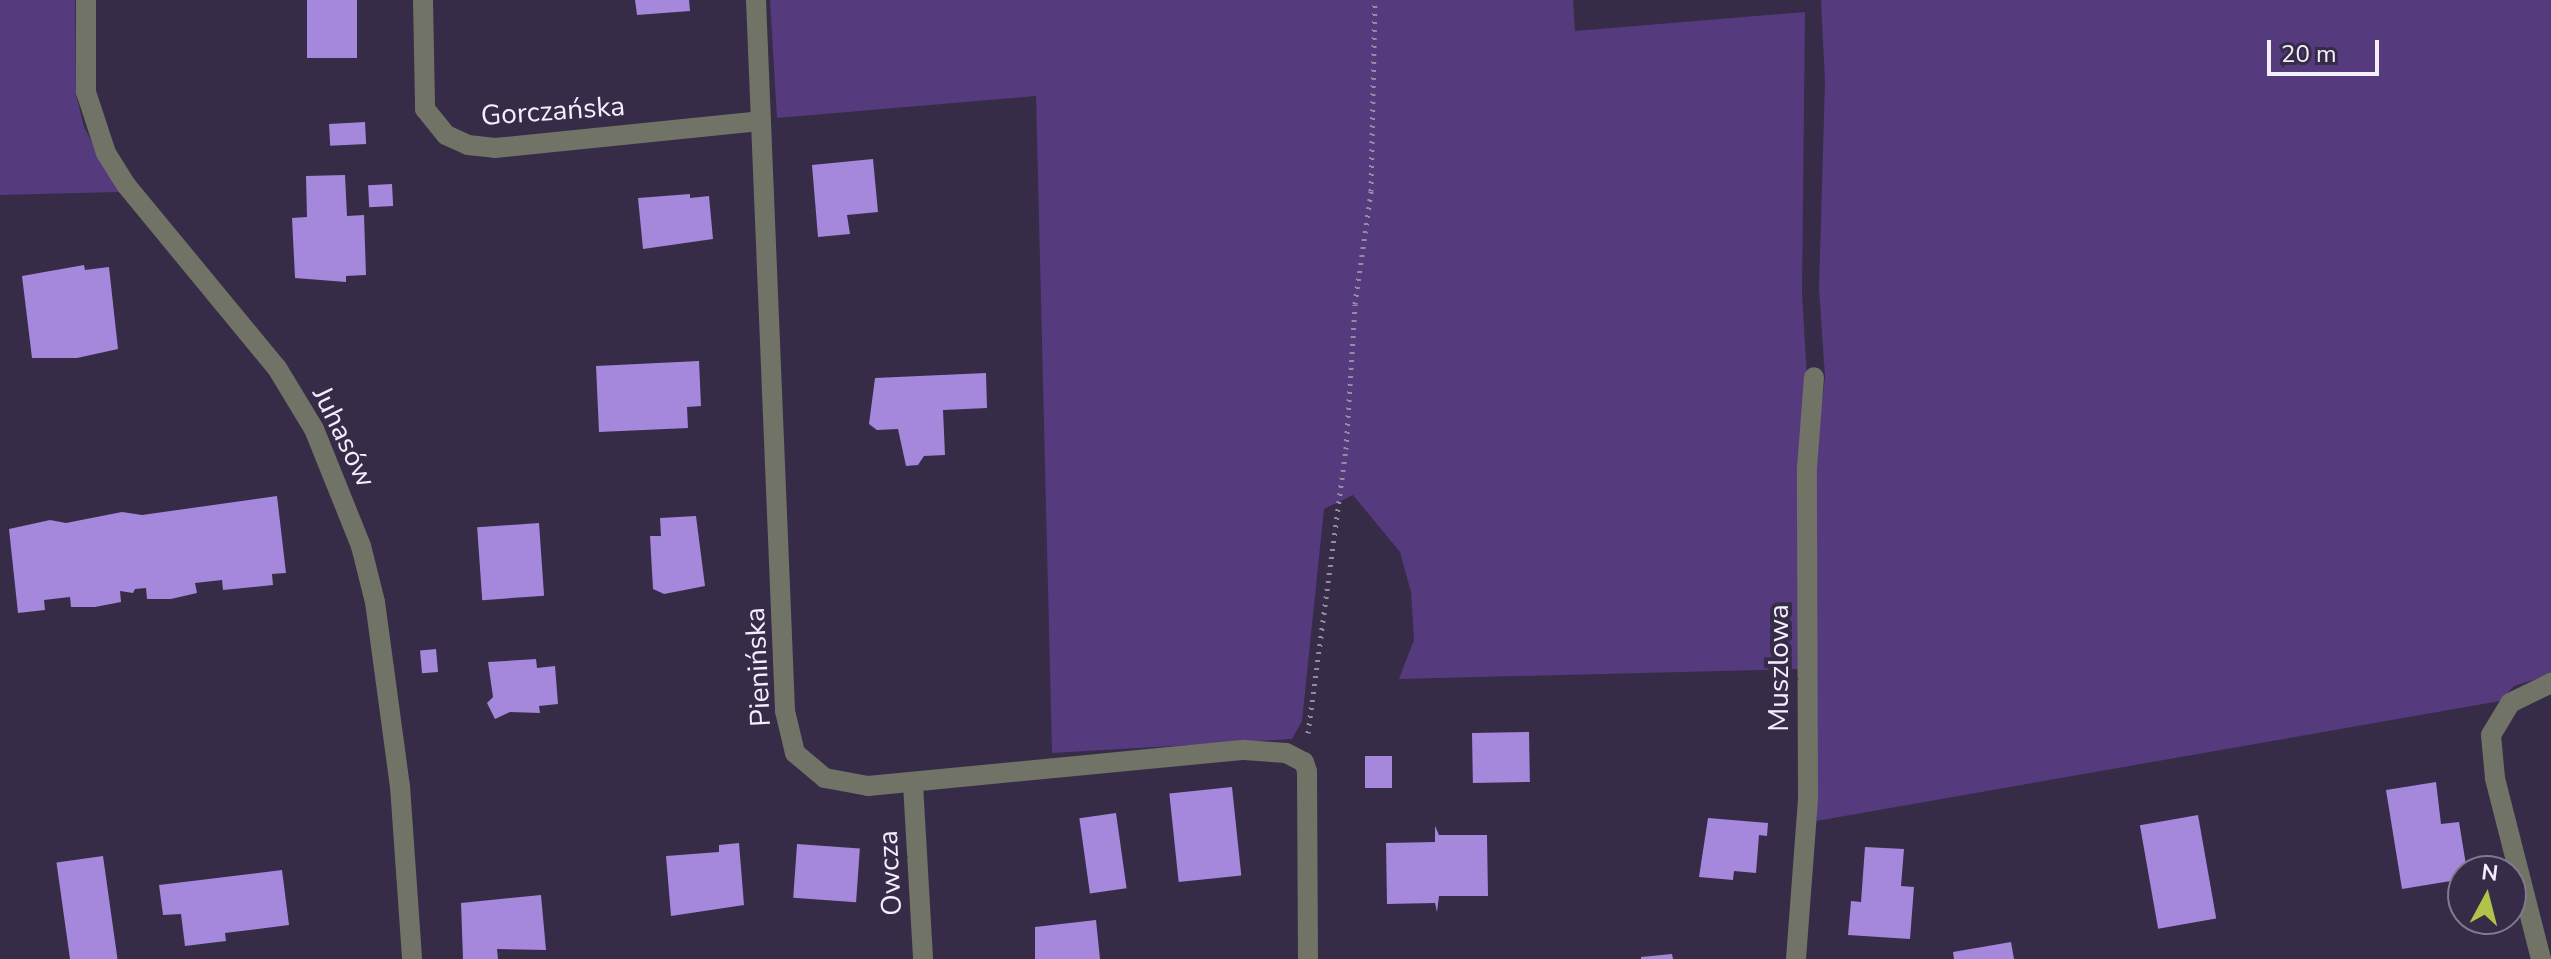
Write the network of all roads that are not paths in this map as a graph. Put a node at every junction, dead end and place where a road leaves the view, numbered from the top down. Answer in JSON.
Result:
{"nodes":[{"id":1,"x":86,"y":0,"type":"edge"},
{"id":2,"x":423,"y":0,"type":"edge"},
{"id":3,"x":756,"y":0,"type":"edge"},
{"id":4,"x":760,"y":121,"type":"junction"},
{"id":5,"x":1814,"y":377,"type":"dead end"},
{"id":6,"x":2551,"y":683,"type":"edge"},
{"id":7,"x":913,"y":784,"type":"junction"},
{"id":8,"x":412,"y":959,"type":"edge"},
{"id":9,"x":923,"y":959,"type":"edge"},
{"id":10,"x":1308,"y":959,"type":"edge"},
{"id":11,"x":1796,"y":959,"type":"edge"},
{"id":12,"x":2541,"y":959,"type":"edge"}],
"edges":[{"from":1,"to":8,"type":"street","name":"Juhasów"},
{"from":2,"to":4,"type":"street","name":"Gorczańska"},
{"from":3,"to":4,"type":"street","name":"Pienińska"},
{"from":4,"to":7,"type":"street","name":"Pienińska"},
{"from":5,"to":11,"type":"street","name":"Muszlowa"},
{"from":6,"to":12,"type":"street"},
{"from":7,"to":9,"type":"street","name":"Owcza"},
{"from":7,"to":10,"type":"street","name":"Pienińska"}]}
